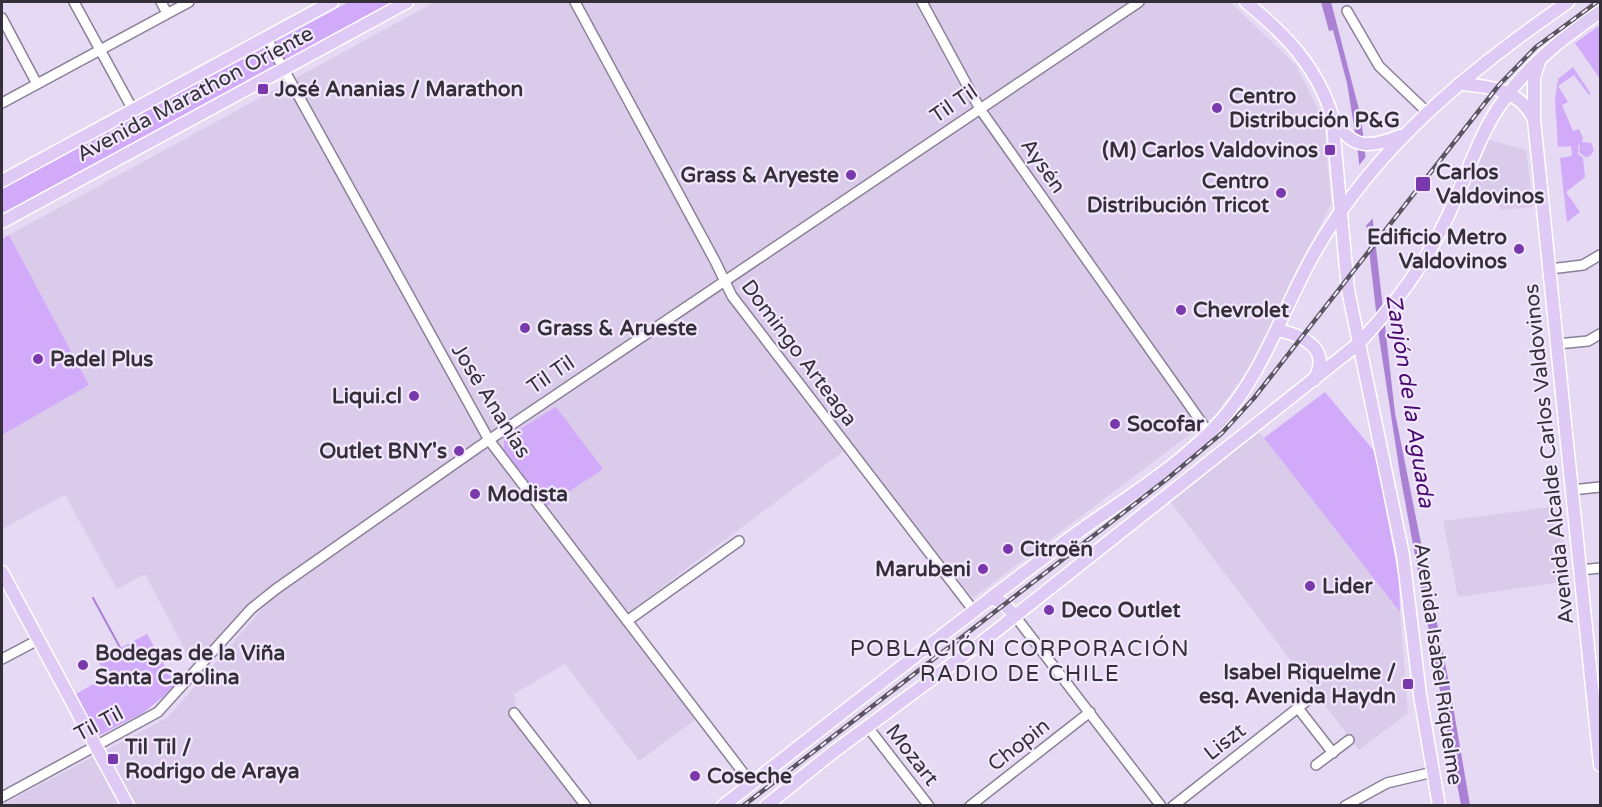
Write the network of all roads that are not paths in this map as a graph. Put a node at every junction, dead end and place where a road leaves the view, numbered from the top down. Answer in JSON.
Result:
{"nodes":[{"id":1,"x":74,"y":2,"type":"edge"},
{"id":2,"x":161,"y":2,"type":"edge"},
{"id":3,"x":189,"y":2,"type":"edge"},
{"id":4,"x":332,"y":2,"type":"edge"},
{"id":5,"x":407,"y":2,"type":"edge"},
{"id":6,"x":575,"y":2,"type":"edge"},
{"id":7,"x":922,"y":2,"type":"edge"},
{"id":8,"x":1139,"y":2,"type":"edge"},
{"id":9,"x":1246,"y":2,"type":"edge"},
{"id":10,"x":1568,"y":2,"type":"edge"},
{"id":11,"x":1347,"y":11,"type":"dead end"},
{"id":12,"x":1600,"y":12,"type":"edge"},
{"id":13,"x":167,"y":13,"type":"junction"},
{"id":14,"x":2,"y":18,"type":"edge"},
{"id":15,"x":266,"y":37,"type":"junction"},
{"id":16,"x":100,"y":50,"type":"junction"},
{"id":17,"x":1541,"y":58,"type":"junction"},
{"id":18,"x":284,"y":69,"type":"junction"},
{"id":19,"x":37,"y":84,"type":"junction"},
{"id":20,"x":1459,"y":84,"type":"junction"},
{"id":21,"x":1509,"y":93,"type":"junction"},
{"id":22,"x":2,"y":103,"type":"edge"},
{"id":23,"x":980,"y":109,"type":"junction"},
{"id":24,"x":133,"y":110,"type":"junction"},
{"id":25,"x":1426,"y":112,"type":"junction"},
{"id":26,"x":1332,"y":115,"type":"junction"},
{"id":27,"x":1534,"y":120,"type":"junction"},
{"id":28,"x":1401,"y":136,"type":"junction"},
{"id":29,"x":2,"y":181,"type":"edge"},
{"id":30,"x":1341,"y":210,"type":"junction"},
{"id":31,"x":2,"y":222,"type":"edge"},
{"id":32,"x":1600,"y":255,"type":"edge"},
{"id":33,"x":1550,"y":269,"type":"junction"},
{"id":34,"x":724,"y":280,"type":"junction"},
{"id":35,"x":1278,"y":330,"type":"junction"},
{"id":36,"x":1600,"y":334,"type":"edge"},
{"id":37,"x":1358,"y":344,"type":"junction"},
{"id":38,"x":1557,"y":344,"type":"junction"},
{"id":39,"x":1314,"y":380,"type":"junction"},
{"id":40,"x":1209,"y":433,"type":"junction"},
{"id":41,"x":489,"y":440,"type":"junction"},
{"id":42,"x":1600,"y":487,"type":"edge"},
{"id":43,"x":1572,"y":490,"type":"junction"},
{"id":44,"x":739,"y":541,"type":"dead end"},
{"id":45,"x":1600,"y":568,"type":"edge"},
{"id":46,"x":1580,"y":570,"type":"junction"},
{"id":47,"x":3,"y":580,"type":"edge"},
{"id":48,"x":991,"y":598,"type":"junction"},
{"id":49,"x":974,"y":611,"type":"junction"},
{"id":50,"x":1015,"y":616,"type":"junction"},
{"id":51,"x":627,"y":621,"type":"junction"},
{"id":52,"x":38,"y":639,"type":"junction"},
{"id":53,"x":2,"y":659,"type":"edge"},
{"id":54,"x":1313,"y":696,"type":"dead end"},
{"id":55,"x":1299,"y":708,"type":"junction"},
{"id":56,"x":1090,"y":712,"type":"junction"},
{"id":57,"x":514,"y":714,"type":"dead end"},
{"id":58,"x":867,"y":726,"type":"junction"},
{"id":59,"x":1599,"y":739,"type":"edge"},
{"id":60,"x":1349,"y":740,"type":"dead end"},
{"id":61,"x":96,"y":747,"type":"junction"},
{"id":62,"x":1332,"y":753,"type":"junction"},
{"id":63,"x":1316,"y":765,"type":"dead end"},
{"id":64,"x":1600,"y":765,"type":"edge"},
{"id":65,"x":1433,"y":772,"type":"junction"},
{"id":66,"x":751,"y":783,"type":"junction"},
{"id":67,"x":2,"y":797,"type":"edge"},
{"id":68,"x":128,"y":806,"type":"edge"},
{"id":69,"x":586,"y":806,"type":"edge"},
{"id":70,"x":723,"y":806,"type":"edge"},
{"id":71,"x":766,"y":806,"type":"edge"},
{"id":72,"x":929,"y":806,"type":"edge"},
{"id":73,"x":970,"y":806,"type":"edge"},
{"id":74,"x":1161,"y":806,"type":"edge"},
{"id":75,"x":1173,"y":806,"type":"edge"},
{"id":76,"x":1345,"y":806,"type":"edge"},
{"id":77,"x":1439,"y":806,"type":"edge"}],
"edges":[{"from":1,"to":16,"type":"street"},
{"from":2,"to":13,"type":"street"},
{"from":3,"to":13,"type":"street"},
{"from":4,"to":15,"type":"main road","name":"Avenida Marathon Oriente"},
{"from":5,"to":18,"type":"main road","name":"Avenida Marathon Oriente"},
{"from":6,"to":34,"type":"street","name":"Domingo Arteaga"},
{"from":7,"to":23,"type":"street","name":"Aysén"},
{"from":8,"to":23,"type":"street","name":"Til Til"},
{"from":9,"to":26,"type":"main road"},
{"from":10,"to":20,"type":"main road"},
{"from":11,"to":25,"type":"street"},
{"from":12,"to":17,"type":"main road"},
{"from":13,"to":16,"type":"street"},
{"from":14,"to":19,"type":"street"},
{"from":15,"to":18,"type":"street","name":"José Ananías"},
{"from":15,"to":24,"type":"main road","name":"Avenida Marathon Oriente"},
{"from":16,"to":19,"type":"street"},
{"from":16,"to":24,"type":"street"},
{"from":17,"to":21,"type":"main road"},
{"from":17,"to":27,"type":"main road","name":"Avenida Alcalde Carlos Valdovinos"},
{"from":18,"to":31,"type":"main road","name":"Avenida Marathon Oriente"},
{"from":18,"to":41,"type":"street","name":"José Ananías"},
{"from":19,"to":22,"type":"street"},
{"from":20,"to":21,"type":"main road"},
{"from":20,"to":25,"type":"main road"},
{"from":21,"to":27,"type":"main road"},
{"from":21,"to":37,"type":"main road"},
{"from":23,"to":34,"type":"street","name":"Til Til"},
{"from":23,"to":40,"type":"street","name":"Aysén"},
{"from":24,"to":29,"type":"main road","name":"Avenida Marathon Oriente"},
{"from":25,"to":28,"type":"main road"},
{"from":26,"to":28,"type":"main road"},
{"from":26,"to":30,"type":"main road","name":"Avenida Isabel Riquelme"},
{"from":27,"to":33,"type":"main road","name":"Avenida Alcalde Carlos Valdovinos"},
{"from":28,"to":30,"type":"main road"},
{"from":30,"to":35,"type":"main road"},
{"from":30,"to":37,"type":"main road","name":"Avenida Isabel Riquelme"},
{"from":32,"to":33,"type":"street"},
{"from":33,"to":38,"type":"main road","name":"Avenida Alcalde Carlos Valdovinos"},
{"from":34,"to":41,"type":"street","name":"Til Til"},
{"from":34,"to":49,"type":"street","name":"Domingo Arteaga"},
{"from":35,"to":39,"type":"main road"},
{"from":35,"to":40,"type":"main road"},
{"from":36,"to":38,"type":"street"},
{"from":37,"to":39,"type":"main road"},
{"from":37,"to":65,"type":"main road","name":"Avenida Isabel Riquelme"},
{"from":38,"to":43,"type":"main road","name":"Avenida Alcalde Carlos Valdovinos"},
{"from":39,"to":50,"type":"main road"},
{"from":40,"to":48,"type":"main road"},
{"from":41,"to":51,"type":"street","name":"José Ananías"},
{"from":41,"to":61,"type":"street","name":"Til Til"},
{"from":42,"to":43,"type":"street"},
{"from":43,"to":46,"type":"main road","name":"Avenida Alcalde Carlos Valdovinos"},
{"from":44,"to":51,"type":"street"},
{"from":45,"to":46,"type":"street"},
{"from":46,"to":59,"type":"main road","name":"Avenida Alcalde Carlos Valdovinos"},
{"from":47,"to":52,"type":"main road"},
{"from":48,"to":49,"type":"main road"},
{"from":48,"to":50,"type":"main road"},
{"from":49,"to":66,"type":"main road"},
{"from":50,"to":56,"type":"street"},
{"from":50,"to":58,"type":"main road"},
{"from":51,"to":66,"type":"street","name":"José Ananías"},
{"from":52,"to":53,"type":"street"},
{"from":52,"to":61,"type":"main road"},
{"from":54,"to":55,"type":"street","name":"Liszt"},
{"from":55,"to":62,"type":"street"},
{"from":55,"to":75,"type":"street","name":"Liszt"},
{"from":56,"to":73,"type":"street","name":"Chopin"},
{"from":56,"to":74,"type":"street"},
{"from":57,"to":69,"type":"street"},
{"from":58,"to":71,"type":"main road"},
{"from":58,"to":72,"type":"street","name":"Mozart"},
{"from":59,"to":64,"type":"main road","name":"Avenida Alcalde Carlos Valdovinos"},
{"from":60,"to":62,"type":"street"},
{"from":61,"to":67,"type":"street","name":"Til Til"},
{"from":61,"to":68,"type":"main road"},
{"from":62,"to":63,"type":"street"},
{"from":65,"to":76,"type":"street"},
{"from":65,"to":77,"type":"main road","name":"Avenida Isabel Riquelme"},
{"from":66,"to":70,"type":"main road"}]}
